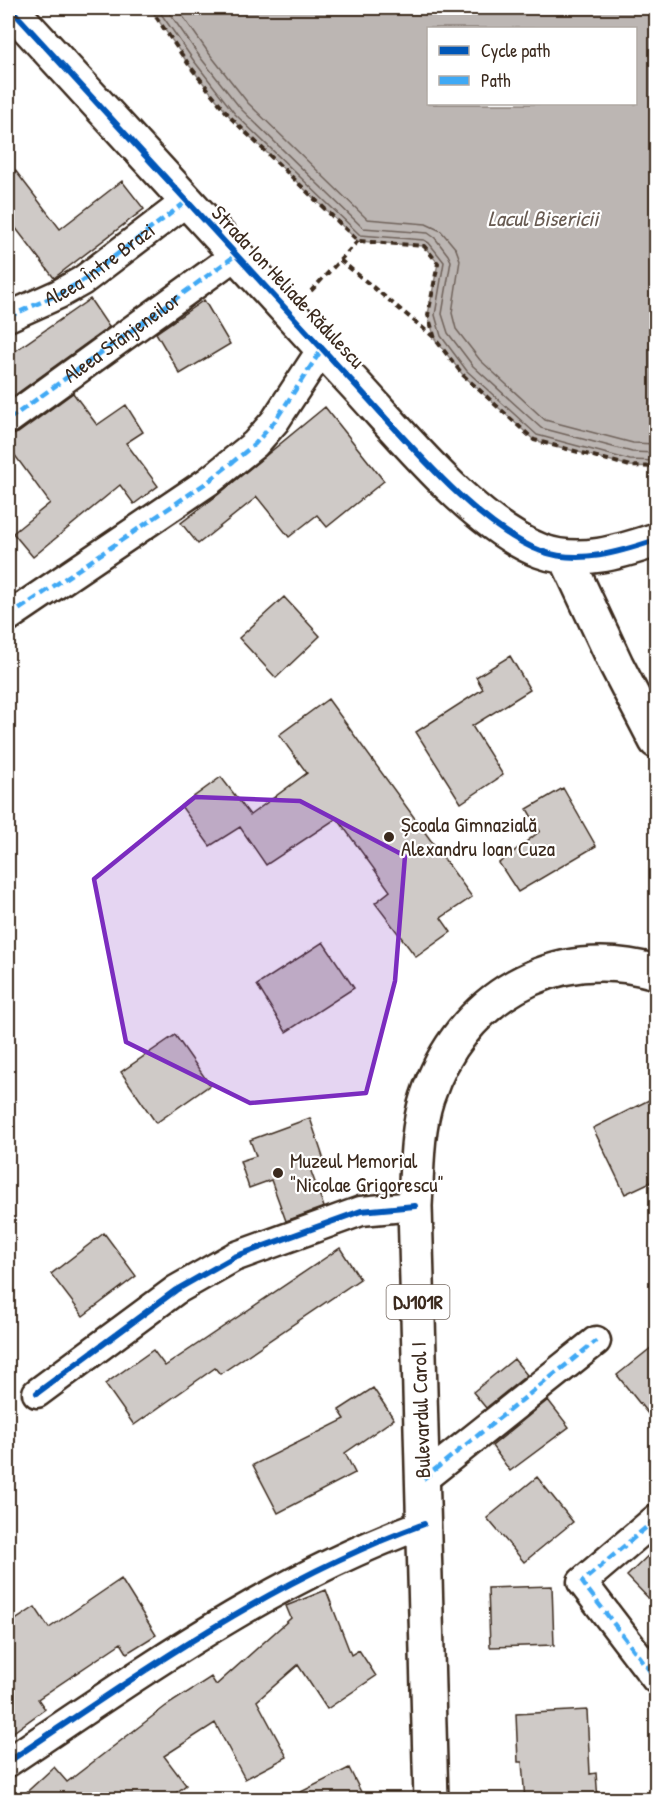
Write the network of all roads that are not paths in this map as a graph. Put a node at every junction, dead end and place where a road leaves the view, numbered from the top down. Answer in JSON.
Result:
{"nodes":[{"id":1,"x":10,"y":8,"type":"edge"},
{"id":2,"x":187,"y":201,"type":"junction"},
{"id":3,"x":237,"y":255,"type":"junction"},
{"id":4,"x":8,"y":317,"type":"edge"},
{"id":5,"x":322,"y":349,"type":"junction"},
{"id":6,"x":8,"y":420,"type":"edge"},
{"id":7,"x":657,"y":540,"type":"edge"},
{"id":8,"x":566,"y":557,"type":"junction"},
{"id":9,"x":8,"y":617,"type":"edge"},
{"id":10,"x":657,"y":741,"type":"edge"},
{"id":11,"x":657,"y":972,"type":"edge"},
{"id":12,"x":415,"y":1206,"type":"junction"},
{"id":13,"x":596,"y":1341,"type":"dead end"},
{"id":14,"x":37,"y":1393,"type":"dead end"},
{"id":15,"x":423,"y":1479,"type":"junction"},
{"id":16,"x":657,"y":1519,"type":"edge"},
{"id":17,"x":424,"y":1524,"type":"junction"},
{"id":18,"x":657,"y":1678,"type":"edge"},
{"id":19,"x":8,"y":1762,"type":"edge"},
{"id":20,"x":431,"y":1800,"type":"edge"}],
"edges":[{"from":1,"to":2,"type":"street","name":"Strada Ion Heliade Rădulescu"},
{"from":2,"to":3,"type":"street","name":"Strada Ion Heliade Rădulescu"},
{"from":2,"to":4,"type":"street","name":"Aleea Între Brazi"},
{"from":3,"to":5,"type":"street","name":"Strada Ion Heliade Rădulescu"},
{"from":3,"to":6,"type":"street","name":"Aleea Stânjeneilor"},
{"from":5,"to":8,"type":"street","name":"Strada Ion Heliade Rădulescu"},
{"from":5,"to":9,"type":"street"},
{"from":7,"to":8,"type":"street","name":"Strada Ion Heliade Rădulescu"},
{"from":8,"to":10,"type":"street"},
{"from":11,"to":12,"type":"street","name":"Bulevardul Carol I","number":"DJ101R"},
{"from":12,"to":14,"type":"street"},
{"from":12,"to":15,"type":"street","name":"Bulevardul Carol I","number":"DJ101R"},
{"from":13,"to":15,"type":"street"},
{"from":15,"to":17,"type":"street","name":"Bulevardul Carol I","number":"DJ101R"},
{"from":16,"to":18,"type":"street"},
{"from":17,"to":19,"type":"street"},
{"from":17,"to":20,"type":"street","name":"Bulevardul Carol I","number":"DJ101R"}]}
